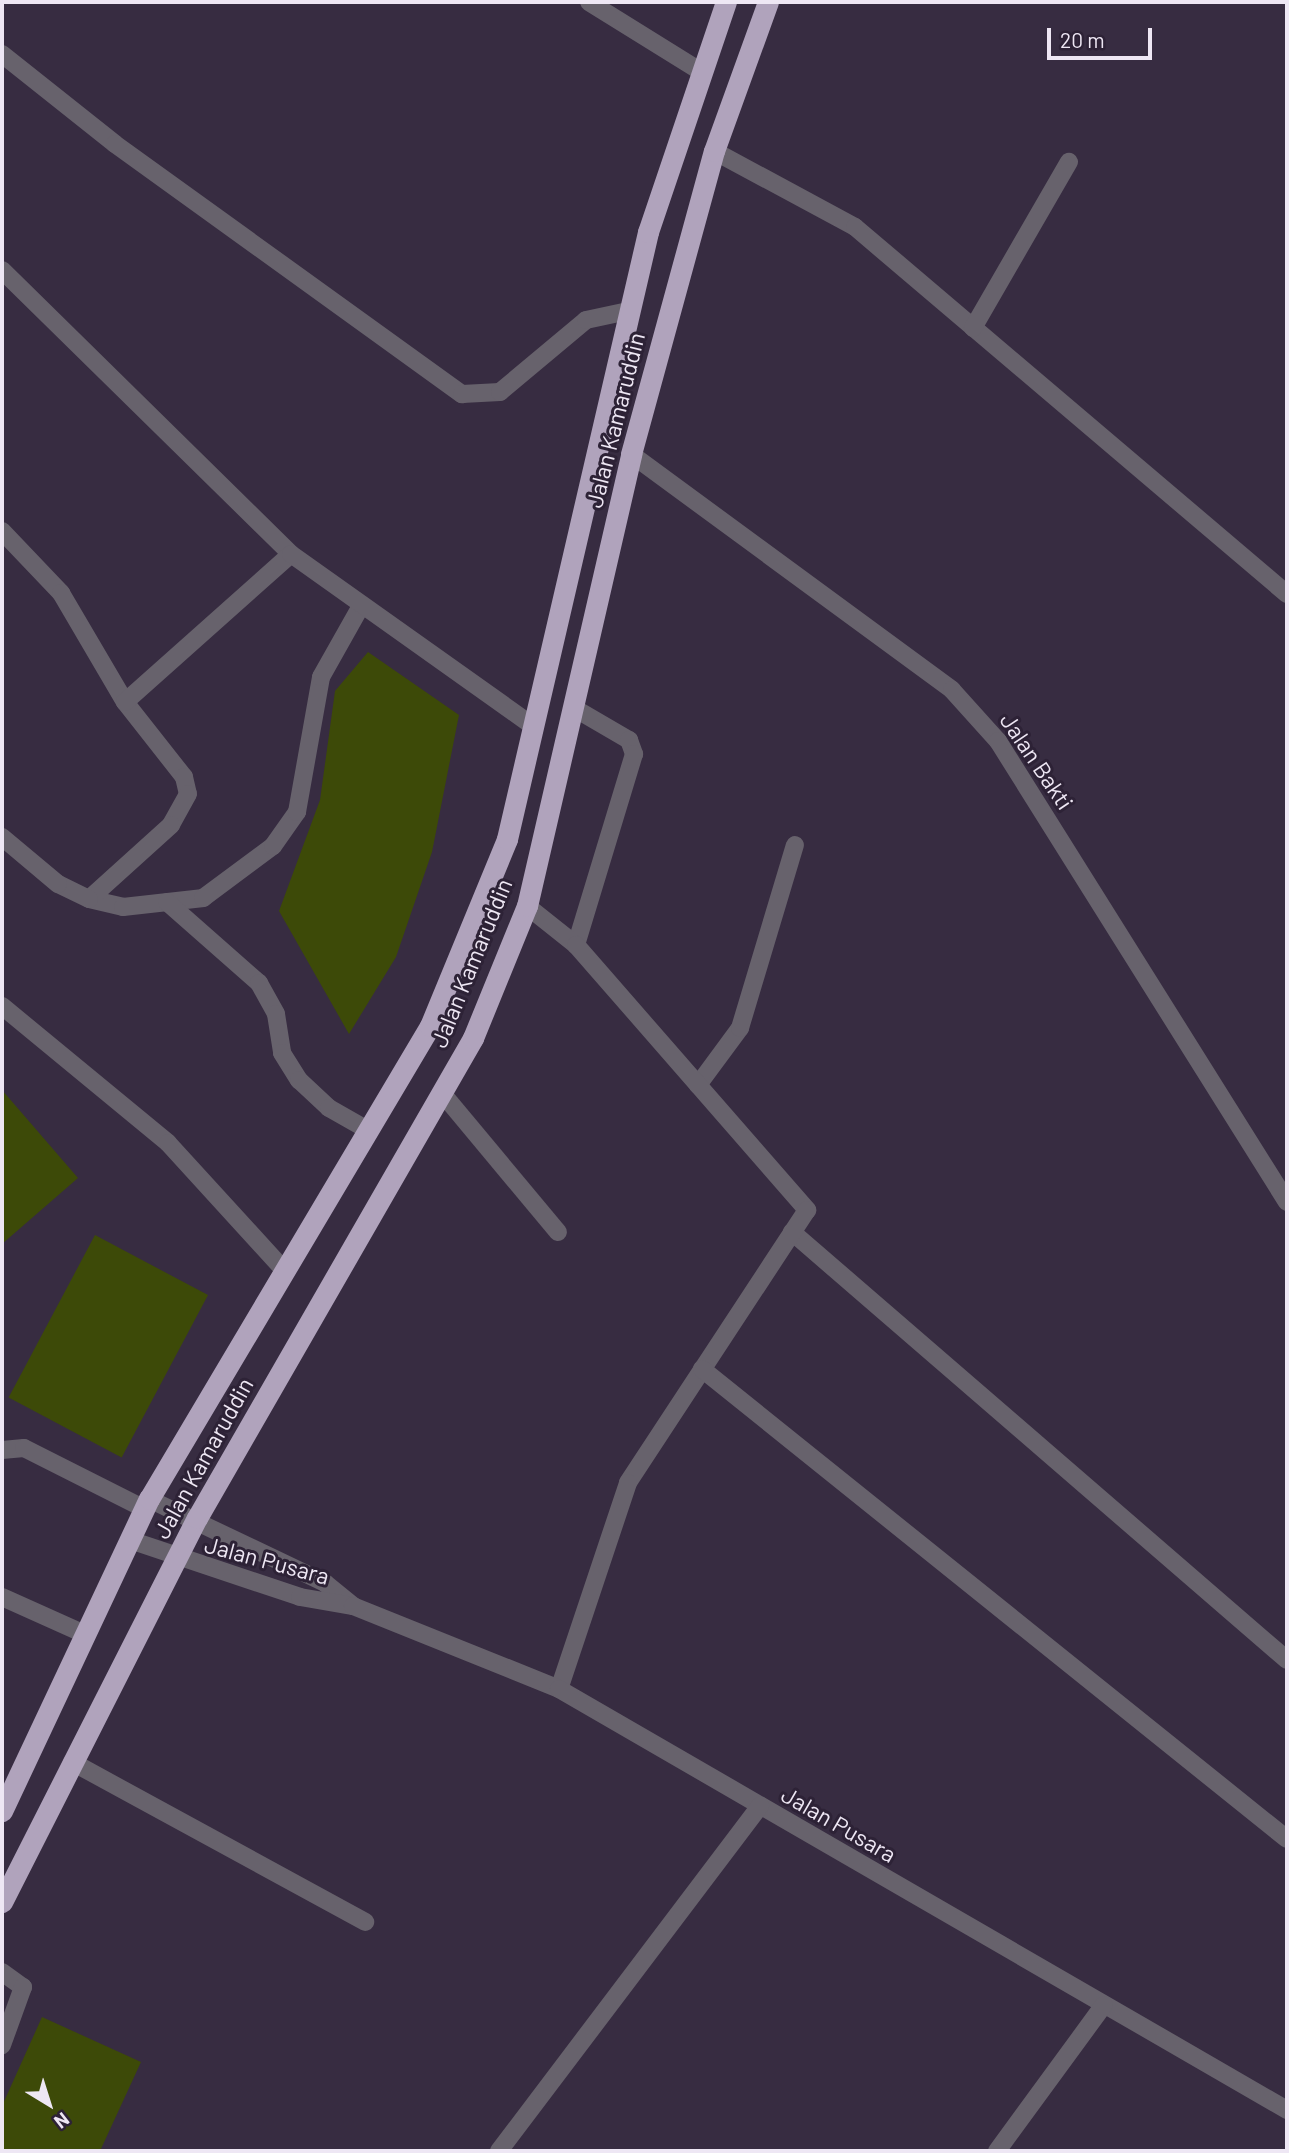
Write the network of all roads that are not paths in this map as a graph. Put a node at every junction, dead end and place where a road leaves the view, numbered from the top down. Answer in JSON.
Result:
{"nodes":[{"id":1,"x":589,"y":2,"type":"edge"},
{"id":2,"x":726,"y":2,"type":"edge"},
{"id":3,"x":768,"y":2,"type":"edge"},
{"id":4,"x":2,"y":54,"type":"edge"},
{"id":5,"x":700,"y":71,"type":"junction"},
{"id":6,"x":714,"y":151,"type":"junction"},
{"id":7,"x":1069,"y":162,"type":"dead end"},
{"id":8,"x":2,"y":270,"type":"edge"},
{"id":9,"x":628,"y":311,"type":"junction"},
{"id":10,"x":973,"y":328,"type":"junction"},
{"id":11,"x":631,"y":454,"type":"junction"},
{"id":12,"x":2,"y":531,"type":"edge"},
{"id":13,"x":291,"y":554,"type":"junction"},
{"id":14,"x":1287,"y":594,"type":"edge"},
{"id":15,"x":361,"y":606,"type":"junction"},
{"id":16,"x":125,"y":702,"type":"junction"},
{"id":17,"x":573,"y":708,"type":"junction"},
{"id":18,"x":533,"y":726,"type":"junction"},
{"id":19,"x":2,"y":837,"type":"edge"},
{"id":20,"x":795,"y":845,"type":"dead end"},
{"id":21,"x":89,"y":899,"type":"junction"},
{"id":22,"x":167,"y":902,"type":"junction"},
{"id":23,"x":527,"y":906,"type":"junction"},
{"id":24,"x":576,"y":945,"type":"junction"},
{"id":25,"x":2,"y":1006,"type":"edge"},
{"id":26,"x":698,"y":1084,"type":"junction"},
{"id":27,"x":442,"y":1093,"type":"junction"},
{"id":28,"x":366,"y":1129,"type":"junction"},
{"id":29,"x":1287,"y":1202,"type":"edge"},
{"id":30,"x":558,"y":1232,"type":"dead end"},
{"id":31,"x":792,"y":1232,"type":"junction"},
{"id":32,"x":282,"y":1268,"type":"junction"},
{"id":33,"x":702,"y":1369,"type":"junction"},
{"id":34,"x":2,"y":1450,"type":"edge"},
{"id":35,"x":147,"y":1504,"type":"junction"},
{"id":36,"x":197,"y":1518,"type":"junction"},
{"id":37,"x":130,"y":1540,"type":"junction"},
{"id":38,"x":177,"y":1560,"type":"junction"},
{"id":39,"x":2,"y":1597,"type":"edge"},
{"id":40,"x":353,"y":1606,"type":"junction"},
{"id":41,"x":82,"y":1633,"type":"junction"},
{"id":42,"x":1287,"y":1660,"type":"edge"},
{"id":43,"x":559,"y":1689,"type":"junction"},
{"id":44,"x":72,"y":1762,"type":"junction"},
{"id":45,"x":760,"y":1806,"type":"junction"},
{"id":46,"x":2,"y":1811,"type":"edge"},
{"id":47,"x":1287,"y":1839,"type":"edge"},
{"id":48,"x":2,"y":1902,"type":"edge"},
{"id":49,"x":366,"y":1922,"type":"dead end"},
{"id":50,"x":2,"y":1972,"type":"edge"},
{"id":51,"x":1104,"y":2005,"type":"junction"},
{"id":52,"x":2,"y":2045,"type":"edge"},
{"id":53,"x":1287,"y":2110,"type":"edge"},
{"id":54,"x":505,"y":2149,"type":"edge"},
{"id":55,"x":997,"y":2151,"type":"edge"}],
"edges":[{"from":1,"to":5,"type":"street"},
{"from":2,"to":5,"type":"highway","name":"Jalan Kamaruddin"},
{"from":3,"to":6,"type":"highway","name":"Jalan Kamaruddin"},
{"from":4,"to":9,"type":"street"},
{"from":5,"to":9,"type":"highway","name":"Jalan Kamaruddin"},
{"from":6,"to":10,"type":"street"},
{"from":6,"to":11,"type":"highway","name":"Jalan Kamaruddin"},
{"from":7,"to":10,"type":"street"},
{"from":8,"to":13,"type":"street"},
{"from":9,"to":18,"type":"highway","name":"Jalan Kamaruddin"},
{"from":10,"to":14,"type":"street"},
{"from":11,"to":17,"type":"highway","name":"Jalan Kamaruddin"},
{"from":11,"to":29,"type":"street","name":"Jalan Bakti"},
{"from":12,"to":16,"type":"street"},
{"from":13,"to":15,"type":"street"},
{"from":13,"to":16,"type":"street"},
{"from":15,"to":18,"type":"street"},
{"from":15,"to":22,"type":"street"},
{"from":16,"to":21,"type":"street"},
{"from":17,"to":23,"type":"highway","name":"Jalan Kamaruddin"},
{"from":17,"to":24,"type":"street"},
{"from":18,"to":28,"type":"highway","name":"Jalan Kamaruddin"},
{"from":19,"to":21,"type":"street"},
{"from":20,"to":26,"type":"street"},
{"from":21,"to":22,"type":"street"},
{"from":22,"to":28,"type":"street"},
{"from":23,"to":24,"type":"street"},
{"from":23,"to":27,"type":"highway","name":"Jalan Kamaruddin"},
{"from":24,"to":26,"type":"street"},
{"from":25,"to":32,"type":"street"},
{"from":26,"to":31,"type":"street"},
{"from":27,"to":30,"type":"street"},
{"from":27,"to":36,"type":"highway","name":"Jalan Kamaruddin"},
{"from":28,"to":32,"type":"highway","name":"Jalan Kamaruddin"},
{"from":31,"to":33,"type":"street"},
{"from":31,"to":42,"type":"street"},
{"from":32,"to":35,"type":"highway","name":"Jalan Kamaruddin"},
{"from":33,"to":43,"type":"street"},
{"from":33,"to":47,"type":"street"},
{"from":34,"to":35,"type":"street","name":"Jalan Pusara"},
{"from":35,"to":36,"type":"street","name":"Jalan Pusara"},
{"from":35,"to":37,"type":"highway","name":"Jalan Kamaruddin"},
{"from":36,"to":38,"type":"highway","name":"Jalan Kamaruddin"},
{"from":36,"to":40,"type":"street","name":"Jalan Pusara"},
{"from":37,"to":38,"type":"street","name":"Jalan Pusara"},
{"from":37,"to":41,"type":"highway","name":"Jalan Kamaruddin"},
{"from":38,"to":40,"type":"street","name":"Jalan Pusara"},
{"from":38,"to":44,"type":"highway","name":"Jalan Kamaruddin"},
{"from":39,"to":41,"type":"street"},
{"from":40,"to":43,"type":"street","name":"Jalan Pusara"},
{"from":41,"to":46,"type":"highway","name":"Jalan Kamaruddin"},
{"from":43,"to":45,"type":"street","name":"Jalan Pusara"},
{"from":44,"to":48,"type":"highway","name":"Jalan Kamaruddin"},
{"from":44,"to":49,"type":"street"},
{"from":45,"to":51,"type":"street","name":"Jalan Pusara"},
{"from":45,"to":54,"type":"street"},
{"from":50,"to":52,"type":"street"},
{"from":51,"to":53,"type":"street","name":"Jalan Pusara"},
{"from":51,"to":55,"type":"street"}]}
